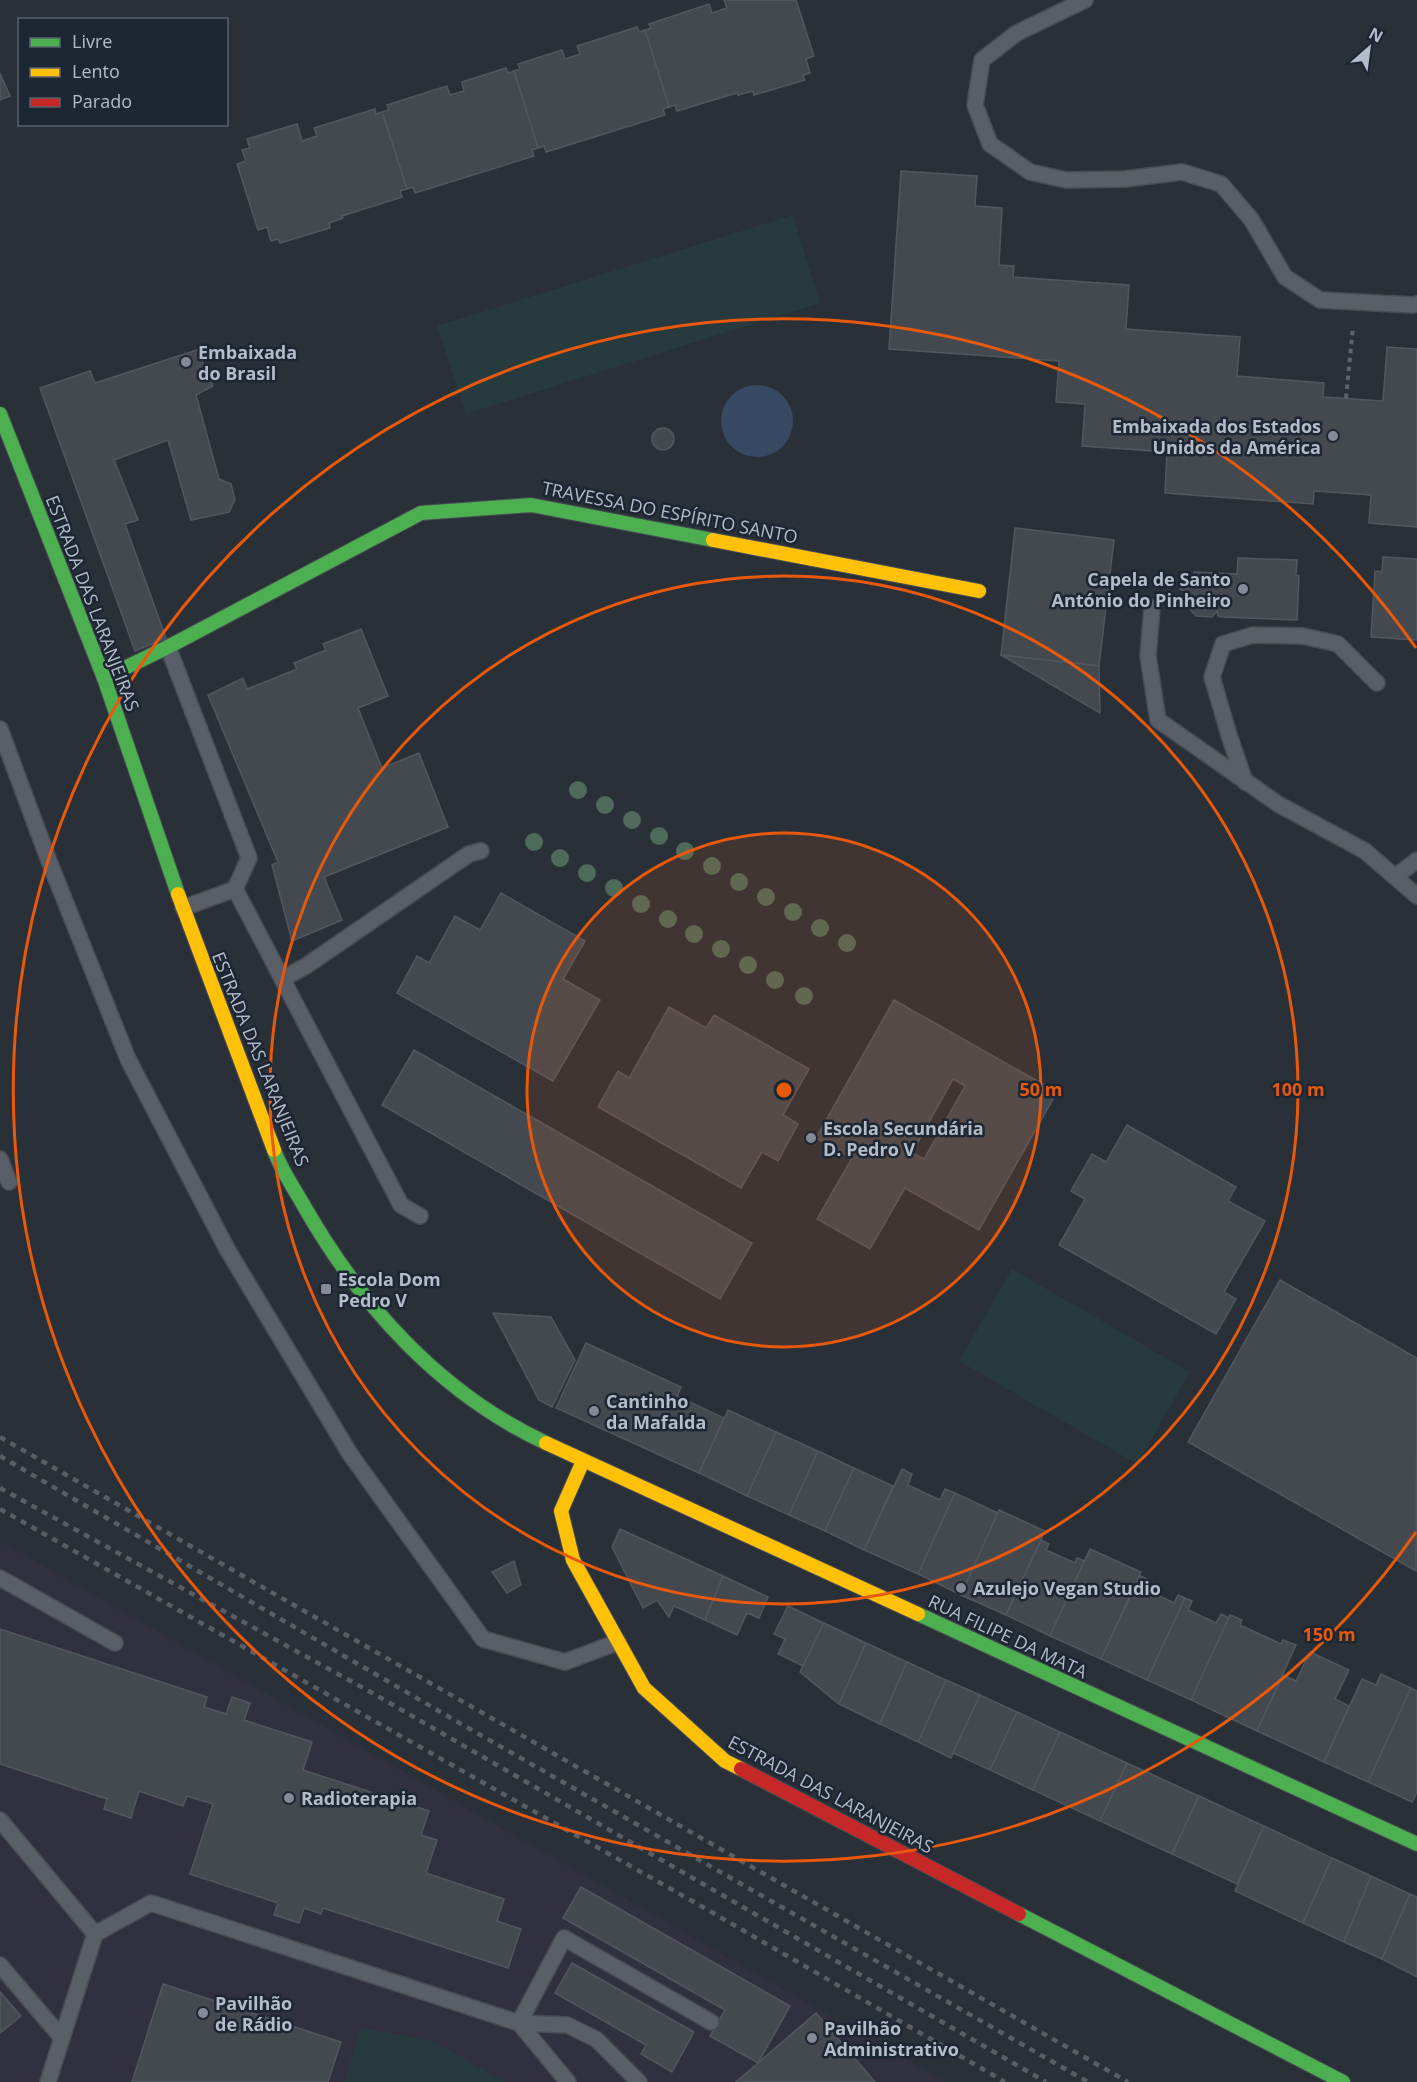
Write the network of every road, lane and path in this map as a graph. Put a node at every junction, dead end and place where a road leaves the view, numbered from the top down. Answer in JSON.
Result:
{"nodes":[{"id":1,"x":1084,"y":0,"type":"edge"},
{"id":2,"x":1417,"y":304,"type":"edge"},
{"id":3,"x":1352,"y":331,"type":"dead end"},
{"id":4,"x":1346,"y":398,"type":"dead end"},
{"id":5,"x":0,"y":414,"type":"edge"},
{"id":6,"x":979,"y":591,"type":"dead end"},
{"id":7,"x":1152,"y":608,"type":"dead end"},
{"id":8,"x":168,"y":647,"type":"junction"},
{"id":9,"x":104,"y":678,"type":"junction"},
{"id":10,"x":1377,"y":683,"type":"dead end"},
{"id":11,"x":0,"y":729,"type":"edge"},
{"id":12,"x":1245,"y":782,"type":"junction"},
{"id":13,"x":481,"y":851,"type":"dead end"},
{"id":14,"x":1417,"y":860,"type":"edge"},
{"id":15,"x":1395,"y":877,"type":"junction"},
{"id":16,"x":235,"y":889,"type":"junction"},
{"id":17,"x":1417,"y":896,"type":"edge"},
{"id":18,"x":183,"y":908,"type":"junction"},
{"id":19,"x":282,"y":979,"type":"junction"},
{"id":20,"x":0,"y":1159,"type":"edge"},
{"id":21,"x":9,"y":1182,"type":"dead end"},
{"id":22,"x":420,"y":1216,"type":"dead end"},
{"id":23,"x":583,"y":1461,"type":"junction"},
{"id":24,"x":0,"y":1578,"type":"edge"},
{"id":25,"x":618,"y":1642,"type":"junction"},
{"id":26,"x":115,"y":1643,"type":"dead end"},
{"id":27,"x":0,"y":1820,"type":"edge"},
{"id":28,"x":1417,"y":1844,"type":"edge"},
{"id":29,"x":95,"y":1934,"type":"junction"},
{"id":30,"x":0,"y":1965,"type":"edge"},
{"id":31,"x":711,"y":2022,"type":"dead end"},
{"id":32,"x":519,"y":2024,"type":"junction"},
{"id":33,"x":62,"y":2038,"type":"junction"},
{"id":34,"x":48,"y":2082,"type":"edge"},
{"id":35,"x":568,"y":2082,"type":"edge"},
{"id":36,"x":639,"y":2082,"type":"edge"},
{"id":37,"x":1343,"y":2082,"type":"edge"}],
"edges":[{"from":1,"to":2,"type":"lane"},
{"from":3,"to":4,"type":"path"},
{"from":5,"to":9,"type":"main road","name":"ESTRADA DAS LARANJEIRAS"},
{"from":6,"to":8,"type":"main road","name":"TRAVESSA DO ESPÍRITO SANTO"},
{"from":7,"to":12,"type":"lane"},
{"from":8,"to":9,"type":"main road","name":"TRAVESSA DO ESPÍRITO SANTO"},
{"from":8,"to":16,"type":"lane"},
{"from":9,"to":18,"type":"main road","name":"ESTRADA DAS LARANJEIRAS"},
{"from":10,"to":12,"type":"lane"},
{"from":11,"to":25,"type":"lane"},
{"from":12,"to":15,"type":"lane"},
{"from":13,"to":19,"type":"lane"},
{"from":14,"to":15,"type":"lane"},
{"from":15,"to":17,"type":"lane"},
{"from":16,"to":18,"type":"lane"},
{"from":16,"to":19,"type":"lane"},
{"from":18,"to":23,"type":"main road","name":"ESTRADA DAS LARANJEIRAS"},
{"from":19,"to":22,"type":"lane"},
{"from":20,"to":21,"type":"lane"},
{"from":23,"to":25,"type":"main road","name":"ESTRADA DAS LARANJEIRAS"},
{"from":23,"to":28,"type":"main road","name":"RUA FILIPE DA MATA"},
{"from":24,"to":26,"type":"lane"},
{"from":25,"to":37,"type":"main road","name":"ESTRADA DAS LARANJEIRAS"},
{"from":27,"to":29,"type":"lane"},
{"from":29,"to":32,"type":"lane"},
{"from":29,"to":33,"type":"lane"},
{"from":30,"to":33,"type":"lane"},
{"from":31,"to":32,"type":"lane"},
{"from":32,"to":35,"type":"lane"},
{"from":32,"to":36,"type":"lane"},
{"from":33,"to":34,"type":"lane"}]}
